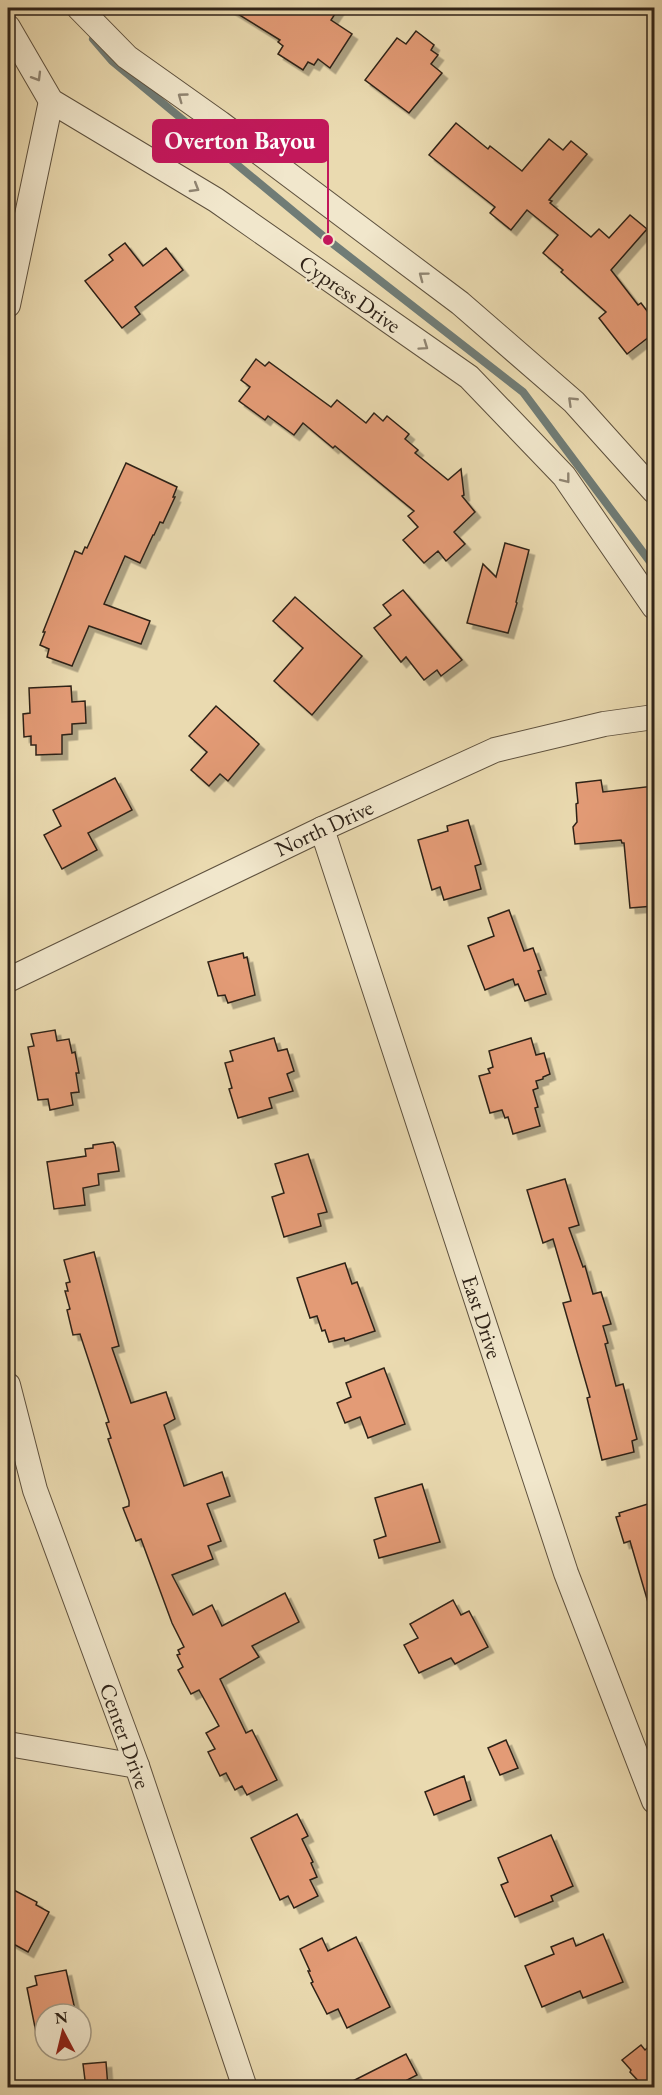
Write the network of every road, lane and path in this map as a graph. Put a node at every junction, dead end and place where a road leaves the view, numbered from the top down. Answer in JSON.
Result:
{"nodes":[{"id":1,"x":80,"y":8,"type":"edge"},
{"id":2,"x":8,"y":27,"type":"edge"},
{"id":3,"x":51,"y":101,"type":"junction"},
{"id":4,"x":8,"y":305,"type":"edge"},
{"id":5,"x":654,"y":491,"type":"edge"},
{"id":6,"x":654,"y":607,"type":"edge"},
{"id":7,"x":654,"y":717,"type":"edge"},
{"id":8,"x":322,"y":829,"type":"junction"},
{"id":9,"x":8,"y":980,"type":"edge"},
{"id":10,"x":8,"y":1384,"type":"edge"},
{"id":11,"x":8,"y":1744,"type":"edge"},
{"id":12,"x":137,"y":1766,"type":"junction"},
{"id":13,"x":654,"y":1801,"type":"edge"},
{"id":14,"x":245,"y":2088,"type":"edge"}],
"edges":[{"from":5,"to":1,"type":"street","one_way":true},
{"from":2,"to":3,"type":"street","name":"Cypress Drive","one_way":true},
{"from":3,"to":4,"type":"street"},
{"from":3,"to":6,"type":"street","name":"Cypress Drive","one_way":true},
{"from":7,"to":8,"type":"street","name":"North Drive"},
{"from":8,"to":9,"type":"street","name":"North Drive"},
{"from":8,"to":13,"type":"street","name":"East Drive"},
{"from":10,"to":12,"type":"street","name":"Center Drive"},
{"from":11,"to":12,"type":"street"},
{"from":12,"to":14,"type":"street","name":"Center Drive"}]}
